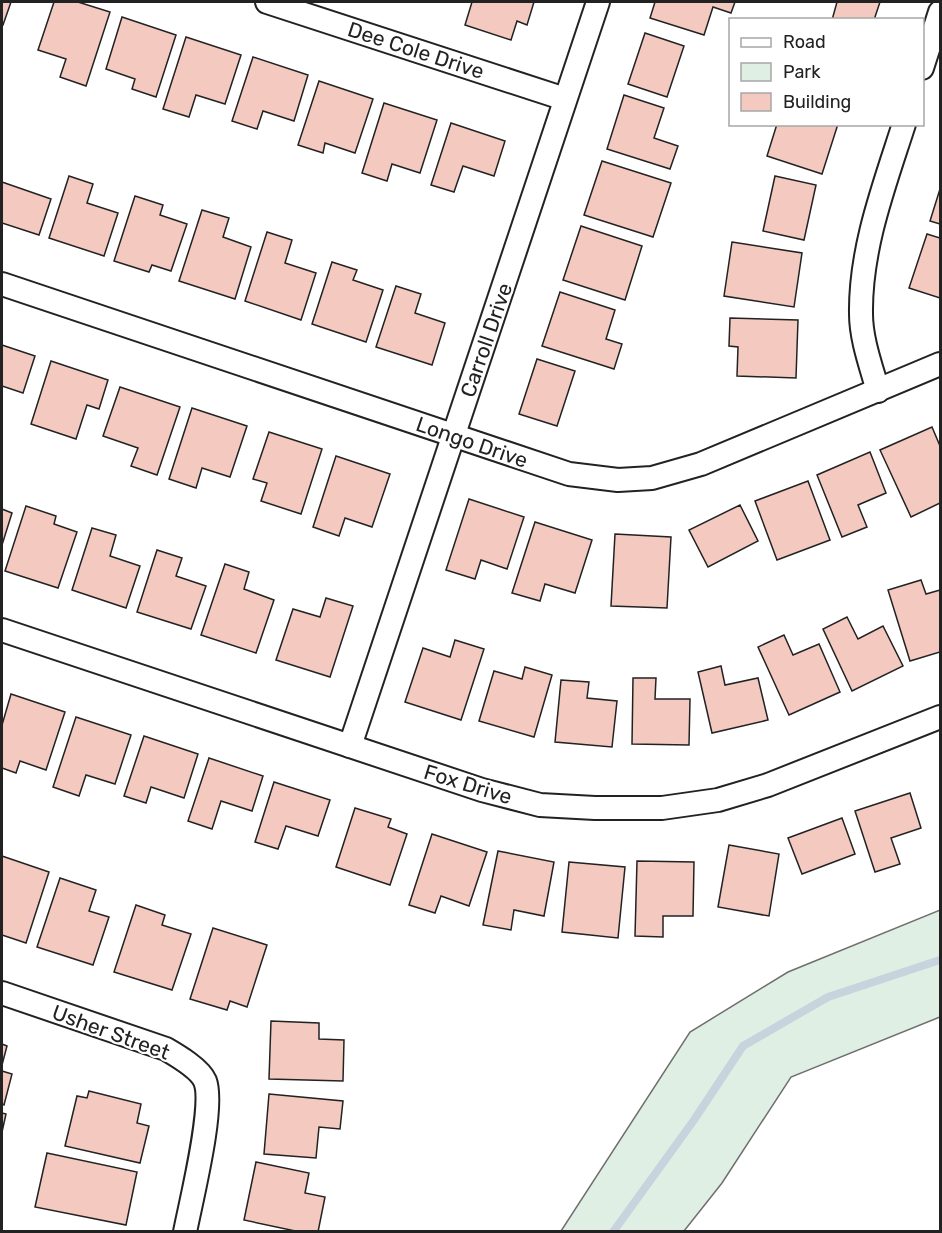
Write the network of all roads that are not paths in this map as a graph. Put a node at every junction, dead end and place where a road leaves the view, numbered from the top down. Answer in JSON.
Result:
{"nodes":[{"id":1,"x":267,"y":2,"type":"edge"},
{"id":2,"x":598,"y":2,"type":"edge"},
{"id":3,"x":940,"y":12,"type":"edge"},
{"id":4,"x":924,"y":62,"type":"edge"},
{"id":5,"x":565,"y":99,"type":"junction"},
{"id":6,"x":903,"y":126,"type":"edge"},
{"id":7,"x":2,"y":284,"type":"edge"},
{"id":8,"x":940,"y":364,"type":"edge"},
{"id":9,"x":878,"y":391,"type":"junction"},
{"id":10,"x":453,"y":435,"type":"junction"},
{"id":11,"x":2,"y":630,"type":"edge"},
{"id":12,"x":940,"y":717,"type":"edge"},
{"id":13,"x":350,"y":746,"type":"junction"},
{"id":14,"x":2,"y":993,"type":"edge"},
{"id":15,"x":185,"y":1232,"type":"edge"}],
"edges":[{"from":1,"to":5,"type":"street","name":"Dee Cole Drive"},
{"from":2,"to":5,"type":"street","name":"Carroll Drive"},
{"from":3,"to":4,"type":"street"},
{"from":5,"to":10,"type":"street","name":"Carroll Drive"},
{"from":6,"to":9,"type":"street"},
{"from":7,"to":10,"type":"street","name":"Longo Drive"},
{"from":8,"to":9,"type":"street","name":"Longo Drive"},
{"from":9,"to":10,"type":"street","name":"Longo Drive"},
{"from":10,"to":13,"type":"street","name":"Carroll Drive"},
{"from":11,"to":13,"type":"street","name":"Fox Drive"},
{"from":12,"to":13,"type":"street","name":"Fox Drive"},
{"from":14,"to":15,"type":"street","name":"Usher Street"}]}
